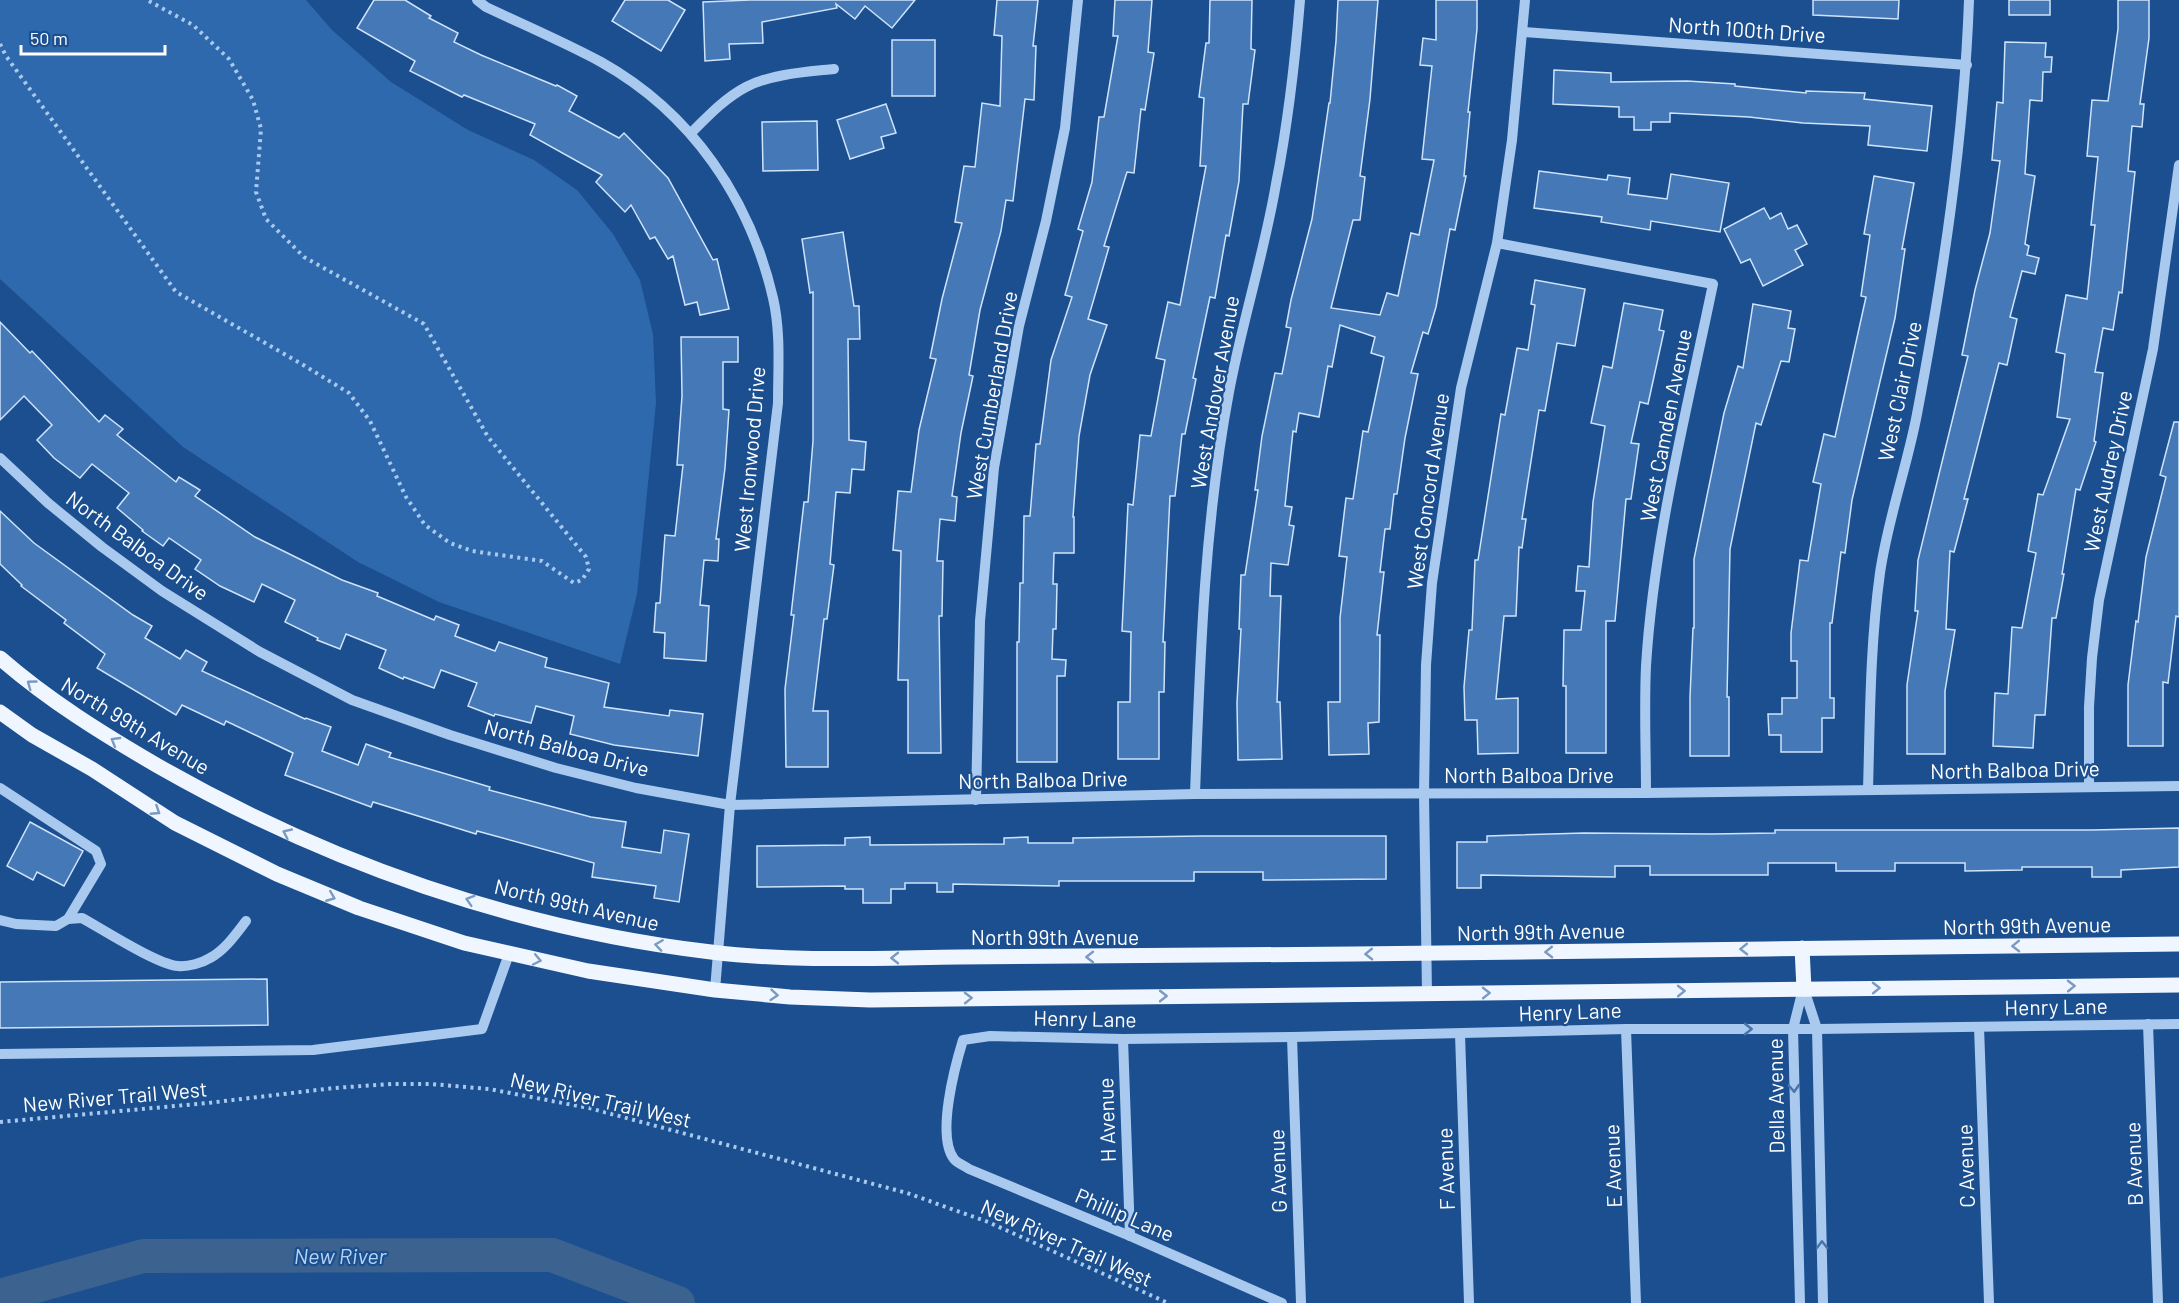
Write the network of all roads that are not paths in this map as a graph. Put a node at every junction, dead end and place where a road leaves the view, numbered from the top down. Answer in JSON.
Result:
{"nodes":[{"id":1,"x":477,"y":0,"type":"edge"},
{"id":2,"x":1078,"y":0,"type":"edge"},
{"id":3,"x":1300,"y":0,"type":"edge"},
{"id":4,"x":1525,"y":0,"type":"edge"},
{"id":5,"x":1969,"y":0,"type":"edge"},
{"id":6,"x":1524,"y":32,"type":"junction"},
{"id":7,"x":1966,"y":65,"type":"junction"},
{"id":8,"x":834,"y":69,"type":"dead end"},
{"id":9,"x":691,"y":133,"type":"junction"},
{"id":10,"x":2179,"y":165,"type":"edge"},
{"id":11,"x":1497,"y":243,"type":"junction"},
{"id":12,"x":0,"y":458,"type":"edge"},
{"id":13,"x":0,"y":658,"type":"edge"},
{"id":14,"x":0,"y":712,"type":"edge"},
{"id":15,"x":2179,"y":786,"type":"edge"},
{"id":16,"x":2090,"y":787,"type":"junction"},
{"id":17,"x":0,"y":788,"type":"edge"},
{"id":18,"x":1868,"y":790,"type":"junction"},
{"id":19,"x":1646,"y":793,"type":"junction"},
{"id":20,"x":1195,"y":794,"type":"junction"},
{"id":21,"x":1424,"y":794,"type":"junction"},
{"id":22,"x":976,"y":800,"type":"junction"},
{"id":23,"x":730,"y":805,"type":"junction"},
{"id":24,"x":68,"y":919,"type":"junction"},
{"id":25,"x":0,"y":920,"type":"edge"},
{"id":26,"x":246,"y":921,"type":"dead end"},
{"id":27,"x":2179,"y":944,"type":"edge"},
{"id":28,"x":1802,"y":948,"type":"junction"},
{"id":29,"x":717,"y":953,"type":"junction"},
{"id":30,"x":1427,"y":953,"type":"junction"},
{"id":31,"x":509,"y":954,"type":"junction"},
{"id":32,"x":2179,"y":985,"type":"edge"},
{"id":33,"x":1804,"y":989,"type":"junction"},
{"id":34,"x":715,"y":990,"type":"junction"},
{"id":35,"x":1427,"y":994,"type":"junction"},
{"id":36,"x":2148,"y":1024,"type":"junction"},
{"id":37,"x":2179,"y":1024,"type":"edge"},
{"id":38,"x":1979,"y":1027,"type":"junction"},
{"id":39,"x":1626,"y":1029,"type":"junction"},
{"id":40,"x":1793,"y":1029,"type":"junction"},
{"id":41,"x":1817,"y":1029,"type":"junction"},
{"id":42,"x":1460,"y":1034,"type":"junction"},
{"id":43,"x":1292,"y":1037,"type":"junction"},
{"id":44,"x":1123,"y":1039,"type":"junction"},
{"id":45,"x":0,"y":1054,"type":"edge"},
{"id":46,"x":954,"y":1159,"type":"joint"},
{"id":47,"x":1130,"y":1236,"type":"junction"},
{"id":48,"x":1282,"y":1303,"type":"edge"},
{"id":49,"x":1301,"y":1303,"type":"edge"},
{"id":50,"x":1469,"y":1303,"type":"edge"},
{"id":51,"x":1636,"y":1303,"type":"edge"},
{"id":52,"x":1800,"y":1303,"type":"edge"},
{"id":53,"x":1823,"y":1303,"type":"edge"},
{"id":54,"x":1989,"y":1303,"type":"edge"},
{"id":55,"x":2158,"y":1303,"type":"edge"}],
"edges":[{"from":1,"to":9,"type":"street","name":"West Ironwood Drive"},
{"from":2,"to":22,"type":"street","name":"West Cumberland Drive"},
{"from":3,"to":20,"type":"street","name":"West Andover Avenue"},
{"from":4,"to":6,"type":"street","name":"West Concord Avenue"},
{"from":5,"to":7,"type":"street","name":"West Clair Drive"},
{"from":6,"to":7,"type":"street","name":"North 100th Drive"},
{"from":6,"to":11,"type":"street","name":"West Concord Avenue"},
{"from":7,"to":18,"type":"street","name":"West Clair Drive"},
{"from":8,"to":9,"type":"street"},
{"from":9,"to":23,"type":"street","name":"West Ironwood Drive"},
{"from":10,"to":16,"type":"street","name":"West Audrey Drive"},
{"from":11,"to":19,"type":"street","name":"West Camden Avenue"},
{"from":11,"to":21,"type":"street","name":"West Concord Avenue"},
{"from":12,"to":23,"type":"street","name":"North Balboa Drive"},
{"from":29,"to":13,"type":"main road","name":"North 99th Avenue","one_way":true},
{"from":14,"to":31,"type":"main road","one_way":true},
{"from":15,"to":16,"type":"street","name":"North Balboa Drive"},
{"from":16,"to":18,"type":"street","name":"North Balboa Drive"},
{"from":17,"to":24,"type":"street"},
{"from":18,"to":19,"type":"street","name":"North Balboa Drive"},
{"from":19,"to":21,"type":"street","name":"North Balboa Drive"},
{"from":20,"to":21,"type":"street","name":"North Balboa Drive"},
{"from":20,"to":22,"type":"street","name":"North Balboa Drive"},
{"from":21,"to":30,"type":"street","name":"West Concord Avenue"},
{"from":22,"to":23,"type":"street","name":"North Balboa Drive"},
{"from":23,"to":29,"type":"street","name":"West Ironwood Drive"},
{"from":24,"to":25,"type":"street"},
{"from":24,"to":26,"type":"street"},
{"from":27,"to":28,"type":"main road","name":"North 99th Avenue","one_way":true},
{"from":28,"to":30,"type":"main road","name":"North 99th Avenue","one_way":true},
{"from":28,"to":33,"type":"main road"},
{"from":30,"to":29,"type":"main road","name":"North 99th Avenue","one_way":true},
{"from":29,"to":34,"type":"street","name":"West Ironwood Drive"},
{"from":30,"to":35,"type":"street","name":"West Concord Avenue"},
{"from":31,"to":34,"type":"main road","one_way":true},
{"from":31,"to":45,"type":"street"},
{"from":33,"to":32,"type":"main road","one_way":true},
{"from":35,"to":33,"type":"main road","one_way":true},
{"from":33,"to":40,"type":"street","name":"Della Avenue"},
{"from":33,"to":41,"type":"street","name":"Della Avenue"},
{"from":34,"to":35,"type":"main road","one_way":true},
{"from":36,"to":37,"type":"street","name":"Henry Lane"},
{"from":36,"to":38,"type":"street","name":"Henry Lane"},
{"from":36,"to":55,"type":"street","name":"B Avenue"},
{"from":38,"to":41,"type":"street","name":"Henry Lane"},
{"from":38,"to":54,"type":"street","name":"C Avenue"},
{"from":39,"to":40,"type":"street","name":"Henry Lane","one_way":true},
{"from":39,"to":42,"type":"street","name":"Henry Lane"},
{"from":39,"to":51,"type":"street","name":"E Avenue"},
{"from":40,"to":41,"type":"street","name":"Henry Lane"},
{"from":40,"to":52,"type":"street","name":"Della Avenue","one_way":true},
{"from":53,"to":41,"type":"street","name":"Della Avenue","one_way":true},
{"from":42,"to":43,"type":"street","name":"Henry Lane"},
{"from":42,"to":50,"type":"street","name":"F Avenue"},
{"from":43,"to":44,"type":"street","name":"Henry Lane"},
{"from":43,"to":49,"type":"street","name":"G Avenue"},
{"from":44,"to":46,"type":"street","name":"Henry Lane"},
{"from":44,"to":47,"type":"street","name":"H Avenue"},
{"from":46,"to":47,"type":"street","name":"Phillip Lane"},
{"from":47,"to":48,"type":"street","name":"Phillip Lane"}]}
